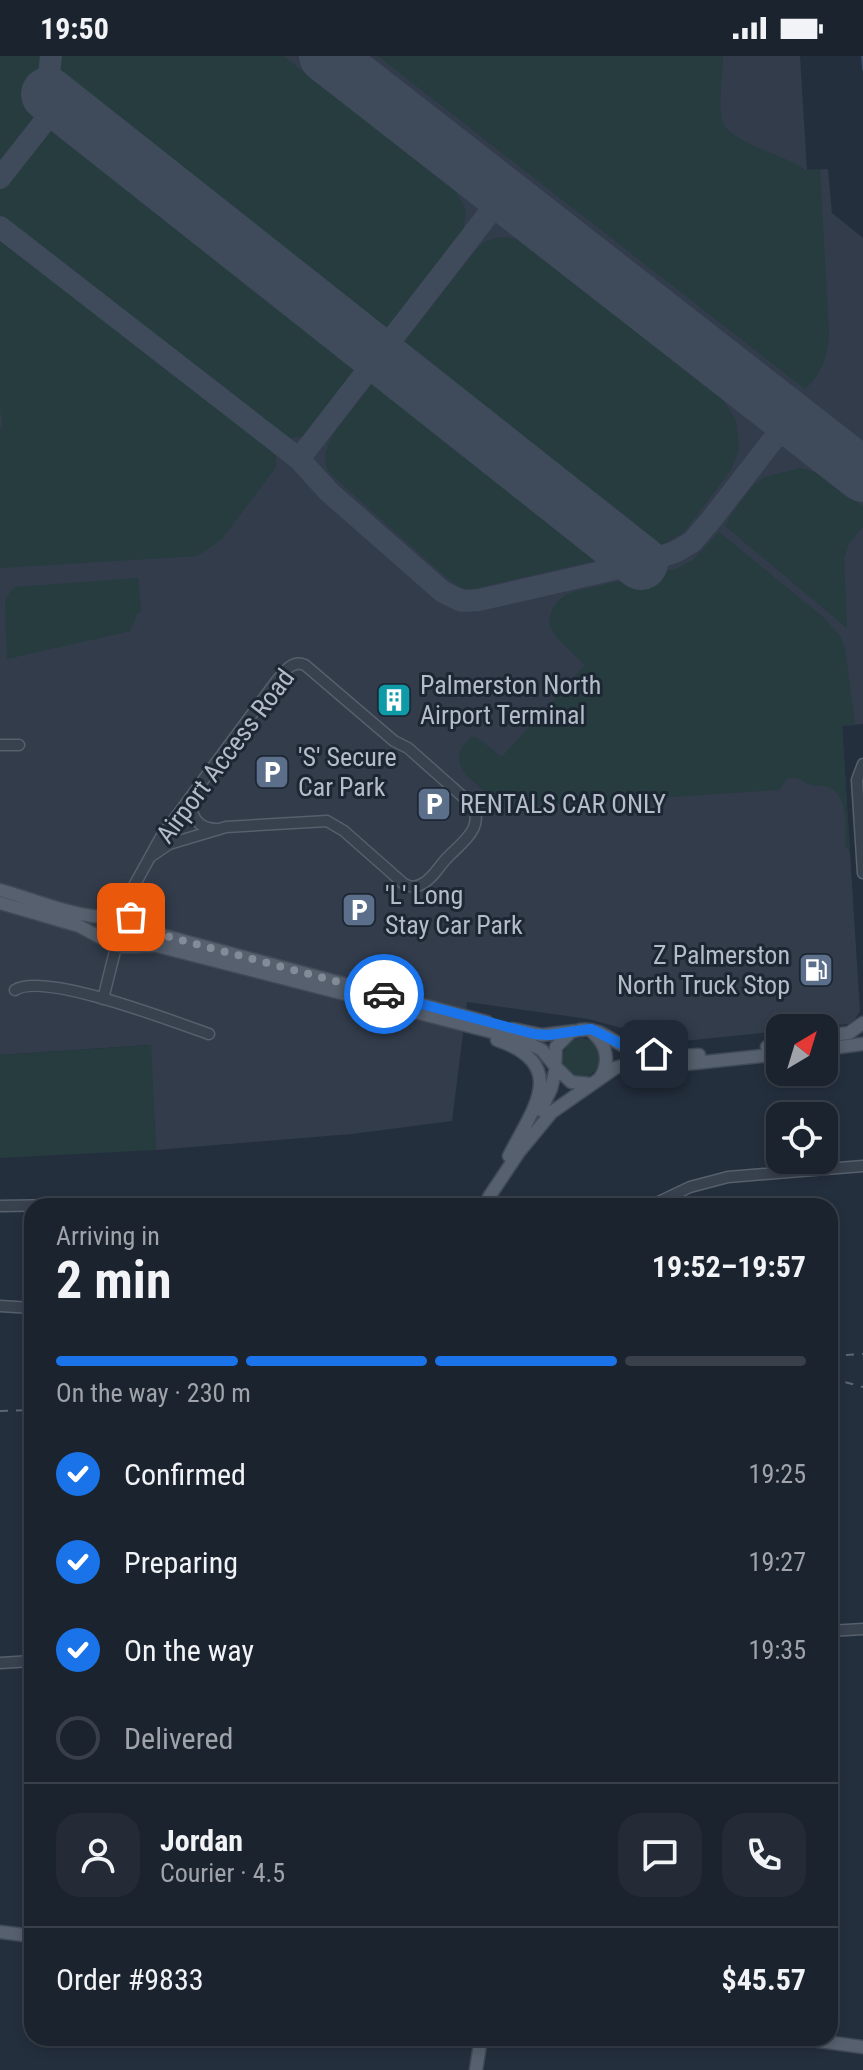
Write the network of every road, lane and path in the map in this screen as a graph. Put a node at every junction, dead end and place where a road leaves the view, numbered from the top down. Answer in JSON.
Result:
{"nodes":[{"id":1,"x":0,"y":745,"type":"edge"},
{"id":2,"x":19,"y":745,"type":"dead end"},
{"id":3,"x":863,"y":764,"type":"edge"},
{"id":4,"x":192,"y":797,"type":"junction"},
{"id":5,"x":226,"y":827,"type":"junction"},
{"id":6,"x":150,"y":857,"type":"junction"},
{"id":7,"x":863,"y":873,"type":"edge"},
{"id":8,"x":0,"y":890,"type":"edge"},
{"id":9,"x":0,"y":903,"type":"edge"},
{"id":10,"x":124,"y":916,"type":"junction"},
{"id":11,"x":117,"y":946,"type":"junction"},
{"id":12,"x":15,"y":990,"type":"dead end"},
{"id":13,"x":103,"y":999,"type":"junction"},
{"id":14,"x":427,"y":1016,"type":"junction"},
{"id":15,"x":863,"y":1023,"type":"edge"},
{"id":16,"x":577,"y":1030,"type":"junction"},
{"id":17,"x":209,"y":1034,"type":"dead end"},
{"id":18,"x":838,"y":1035,"type":"edge"},
{"id":19,"x":863,"y":1035,"type":"edge"},
{"id":20,"x":838,"y":1037,"type":"edge"},
{"id":21,"x":863,"y":1044,"type":"edge"},
{"id":22,"x":766,"y":1046,"type":"edge"},
{"id":23,"x":838,"y":1047,"type":"edge"},
{"id":24,"x":766,"y":1055,"type":"edge"},
{"id":25,"x":556,"y":1067,"type":"junction"},
{"id":26,"x":596,"y":1082,"type":"junction"},
{"id":27,"x":503,"y":1166,"type":"junction"},
{"id":28,"x":863,"y":1166,"type":"edge"},
{"id":29,"x":488,"y":1198,"type":"edge"},
{"id":30,"x":489,"y":1198,"type":"edge"},
{"id":31,"x":667,"y":1198,"type":"edge"},
{"id":32,"x":0,"y":1206,"type":"edge"},
{"id":33,"x":24,"y":1206,"type":"edge"},
{"id":34,"x":0,"y":1306,"type":"edge"},
{"id":35,"x":24,"y":1308,"type":"edge"},
{"id":36,"x":863,"y":1629,"type":"edge"},
{"id":37,"x":838,"y":1631,"type":"edge"},
{"id":38,"x":24,"y":1662,"type":"edge"},
{"id":39,"x":0,"y":1663,"type":"edge"},
{"id":40,"x":0,"y":1932,"type":"edge"},
{"id":41,"x":24,"y":1935,"type":"edge"},
{"id":42,"x":838,"y":2044,"type":"edge"},
{"id":43,"x":480,"y":2046,"type":"edge"},
{"id":44,"x":863,"y":2047,"type":"edge"},
{"id":45,"x":476,"y":2070,"type":"edge"}],
"edges":[{"from":1,"to":2,"type":"street"},
{"from":3,"to":7,"type":"street"},
{"from":4,"to":5,"type":"street"},
{"from":4,"to":5,"type":"street","name":"Airport Access Road"},
{"from":4,"to":6,"type":"street","name":"Airport Access Road"},
{"from":5,"to":6,"type":"street","name":"Airport Access Road"},
{"from":6,"to":10,"type":"street","name":"Airport Access Road"},
{"from":8,"to":10,"type":"main road"},
{"from":9,"to":11,"type":"main road"},
{"from":10,"to":11,"type":"main road"},
{"from":10,"to":11,"type":"main road"},
{"from":10,"to":16,"type":"main road"},
{"from":11,"to":13,"type":"street"},
{"from":11,"to":14,"type":"main road"},
{"from":12,"to":13,"type":"street"},
{"from":13,"to":17,"type":"street"},
{"from":14,"to":25,"type":"main road"},
{"from":14,"to":27,"type":"main road"},
{"from":15,"to":18,"type":"main road"},
{"from":16,"to":22,"type":"main road"},
{"from":16,"to":25,"type":"main road"},
{"from":16,"to":26,"type":"main road"},
{"from":19,"to":20,"type":"main road"},
{"from":21,"to":23,"type":"main road"},
{"from":24,"to":26,"type":"main road"},
{"from":25,"to":26,"type":"main road"},
{"from":25,"to":27,"type":"main road"},
{"from":26,"to":30,"type":"main road"},
{"from":27,"to":29,"type":"main road"},
{"from":28,"to":31,"type":"street"},
{"from":32,"to":33,"type":"street"},
{"from":34,"to":35,"type":"street"},
{"from":36,"to":37,"type":"street"},
{"from":38,"to":39,"type":"street"},
{"from":40,"to":41,"type":"main road"},
{"from":42,"to":44,"type":"main road"},
{"from":43,"to":45,"type":"main road"}]}
